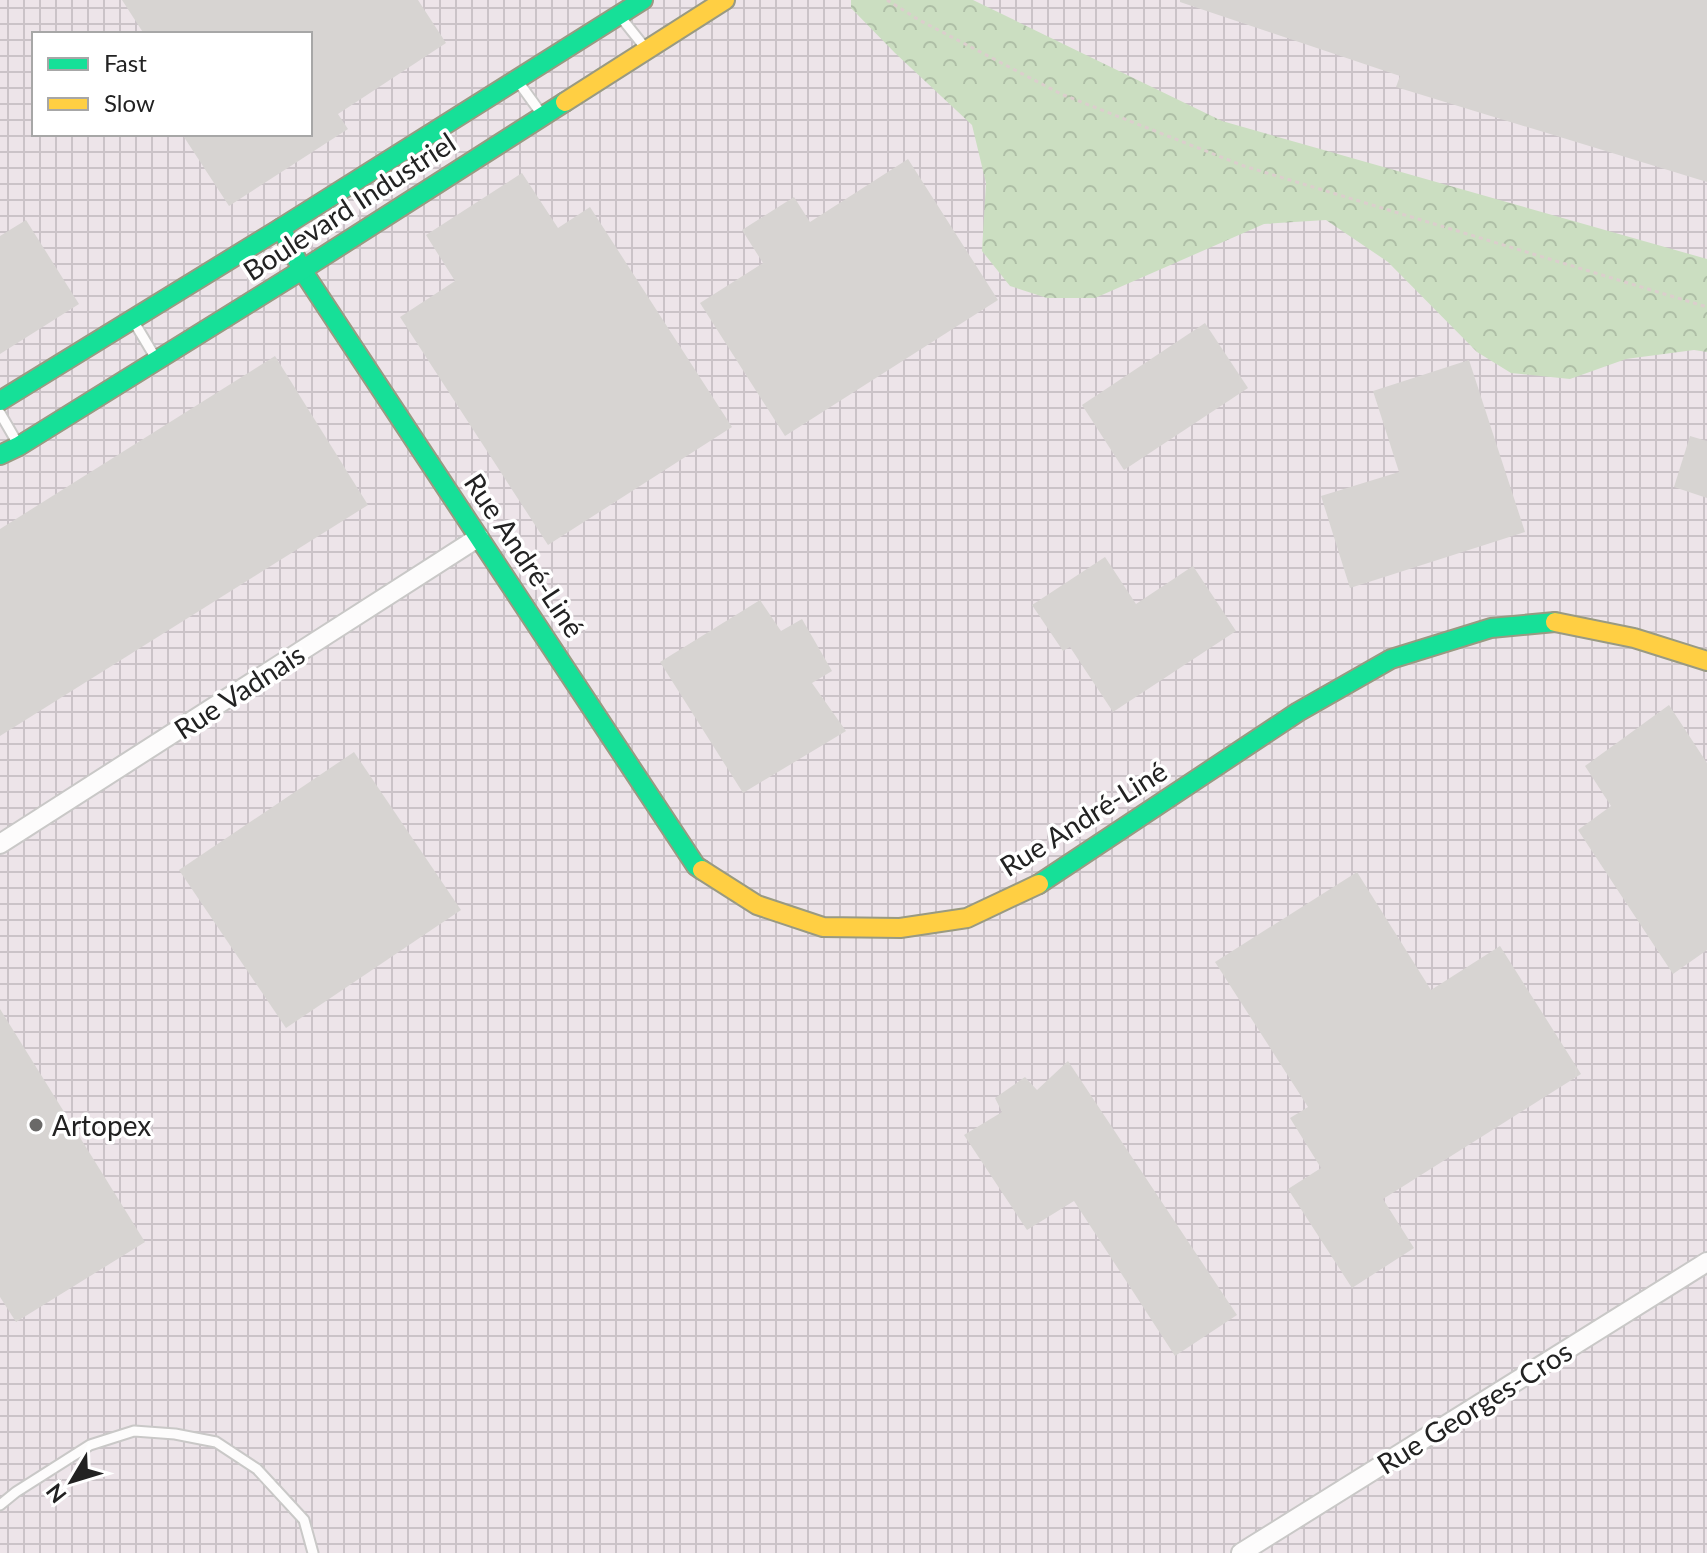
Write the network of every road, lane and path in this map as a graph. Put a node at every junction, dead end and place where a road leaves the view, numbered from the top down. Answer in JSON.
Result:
{"nodes":[{"id":1,"x":643,"y":0,"type":"edge"},
{"id":2,"x":725,"y":0,"type":"edge"},
{"id":3,"x":887,"y":0,"type":"edge"},
{"id":4,"x":619,"y":15,"type":"junction"},
{"id":5,"x":647,"y":50,"type":"junction"},
{"id":6,"x":517,"y":80,"type":"junction"},
{"id":7,"x":543,"y":116,"type":"junction"},
{"id":8,"x":281,"y":228,"type":"junction"},
{"id":9,"x":302,"y":270,"type":"junction"},
{"id":10,"x":1707,"y":307,"type":"edge"},
{"id":11,"x":133,"y":319,"type":"junction"},
{"id":12,"x":157,"y":360,"type":"junction"},
{"id":13,"x":0,"y":401,"type":"edge"},
{"id":14,"x":0,"y":413,"type":"edge"},
{"id":15,"x":19,"y":446,"type":"junction"},
{"id":16,"x":0,"y":455,"type":"edge"},
{"id":17,"x":479,"y":537,"type":"junction"},
{"id":18,"x":1707,"y":661,"type":"edge"},
{"id":19,"x":0,"y":844,"type":"edge"},
{"id":20,"x":1707,"y":1262,"type":"edge"},
{"id":21,"x":0,"y":1505,"type":"edge"},
{"id":22,"x":313,"y":1553,"type":"edge"},
{"id":23,"x":1241,"y":1553,"type":"edge"}],
"edges":[{"from":1,"to":4,"type":"street","name":"Boulevard Industriel"},
{"from":2,"to":5,"type":"street","name":"Boulevard Industriel"},
{"from":3,"to":10,"type":"path"},
{"from":4,"to":5,"type":"lane"},
{"from":4,"to":6,"type":"street","name":"Boulevard Industriel"},
{"from":5,"to":7,"type":"street","name":"Boulevard Industriel"},
{"from":6,"to":7,"type":"lane"},
{"from":6,"to":8,"type":"street","name":"Boulevard Industriel"},
{"from":7,"to":9,"type":"street","name":"Boulevard Industriel"},
{"from":8,"to":9,"type":"street","name":"Rue André-Liné"},
{"from":8,"to":11,"type":"street","name":"Boulevard Industriel"},
{"from":9,"to":12,"type":"street","name":"Boulevard Industriel"},
{"from":9,"to":17,"type":"street","name":"Rue André-Liné"},
{"from":11,"to":12,"type":"lane"},
{"from":11,"to":13,"type":"street","name":"Boulevard Industriel"},
{"from":12,"to":15,"type":"street","name":"Boulevard Industriel"},
{"from":14,"to":15,"type":"lane"},
{"from":15,"to":16,"type":"street","name":"Boulevard Industriel"},
{"from":17,"to":18,"type":"street","name":"Rue André-Liné"},
{"from":17,"to":19,"type":"street","name":"Rue Vadnais"},
{"from":20,"to":23,"type":"street","name":"Rue Georges-Cros"},
{"from":21,"to":22,"type":"lane"}]}
